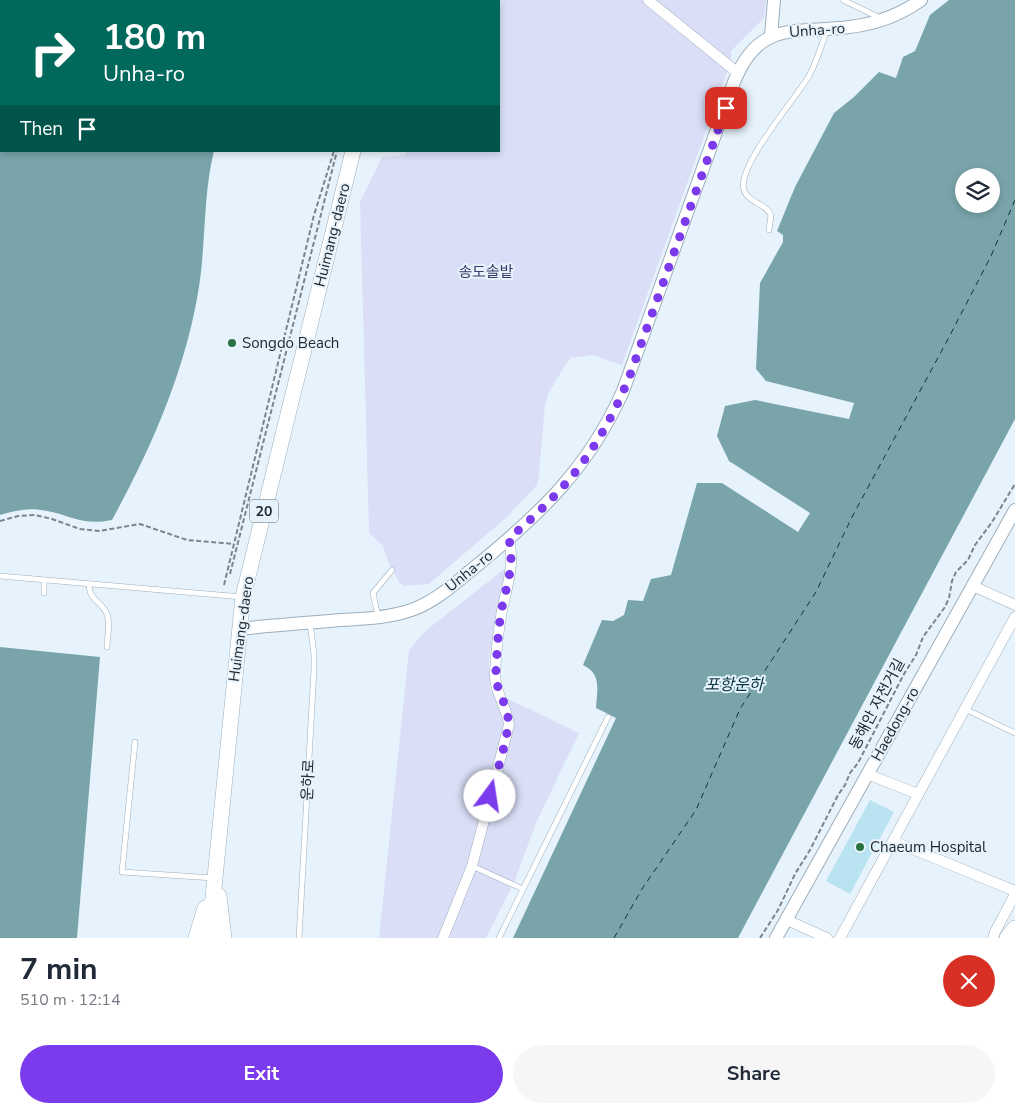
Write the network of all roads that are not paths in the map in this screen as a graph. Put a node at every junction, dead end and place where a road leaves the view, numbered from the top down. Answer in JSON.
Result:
{"nodes":[{"id":1,"x":648,"y":0,"type":"edge"},
{"id":2,"x":774,"y":0,"type":"edge"},
{"id":3,"x":843,"y":0,"type":"edge"},
{"id":4,"x":921,"y":0,"type":"edge"},
{"id":5,"x":882,"y":20,"type":"junction"},
{"id":6,"x":827,"y":29,"type":"junction"},
{"id":7,"x":771,"y":36,"type":"junction"},
{"id":8,"x":738,"y":73,"type":"junction"},
{"id":9,"x":353,"y":152,"type":"edge"},
{"id":10,"x":769,"y":230,"type":"dead end"},
{"id":11,"x":1015,"y":510,"type":"edge"},
{"id":12,"x":509,"y":539,"type":"junction"},
{"id":13,"x":392,"y":570,"type":"dead end"},
{"id":14,"x":0,"y":576,"type":"edge"},
{"id":15,"x":44,"y":580,"type":"junction"},
{"id":16,"x":89,"y":584,"type":"junction"},
{"id":17,"x":973,"y":586,"type":"junction"},
{"id":18,"x":44,"y":593,"type":"dead end"},
{"id":19,"x":243,"y":597,"type":"junction"},
{"id":20,"x":1015,"y":605,"type":"edge"},
{"id":21,"x":378,"y":617,"type":"junction"},
{"id":22,"x":1015,"y":617,"type":"edge"},
{"id":23,"x":310,"y":623,"type":"junction"},
{"id":24,"x":239,"y":629,"type":"junction"},
{"id":25,"x":107,"y":647,"type":"dead end"},
{"id":26,"x":965,"y":709,"type":"junction"},
{"id":27,"x":608,"y":717,"type":"dead end"},
{"id":28,"x":1015,"y":733,"type":"edge"},
{"id":29,"x":135,"y":742,"type":"dead end"},
{"id":30,"x":867,"y":774,"type":"junction"},
{"id":31,"x":918,"y":794,"type":"junction"},
{"id":32,"x":893,"y":841,"type":"junction"},
{"id":33,"x":472,"y":866,"type":"junction"},
{"id":34,"x":215,"y":878,"type":"junction"},
{"id":35,"x":523,"y":889,"type":"junction"},
{"id":36,"x":1015,"y":893,"type":"edge"},
{"id":37,"x":787,"y":920,"type":"junction"},
{"id":38,"x":1015,"y":928,"type":"edge"},
{"id":39,"x":196,"y":938,"type":"edge"},
{"id":40,"x":209,"y":938,"type":"edge"},
{"id":41,"x":224,"y":938,"type":"edge"},
{"id":42,"x":299,"y":938,"type":"edge"},
{"id":43,"x":443,"y":938,"type":"edge"},
{"id":44,"x":499,"y":938,"type":"edge"},
{"id":45,"x":776,"y":938,"type":"edge"},
{"id":46,"x":827,"y":938,"type":"edge"},
{"id":47,"x":840,"y":938,"type":"edge"},
{"id":48,"x":993,"y":938,"type":"edge"},
{"id":49,"x":1006,"y":938,"type":"edge"}],
"edges":[{"from":1,"to":8,"type":"street"},
{"from":2,"to":7,"type":"street"},
{"from":3,"to":5,"type":"lane"},
{"from":4,"to":5,"type":"street","name":"Unha-ro"},
{"from":5,"to":6,"type":"street","name":"Unha-ro"},
{"from":6,"to":7,"type":"street","name":"Unha-ro"},
{"from":6,"to":10,"type":"lane"},
{"from":7,"to":8,"type":"street","name":"Unha-ro"},
{"from":8,"to":12,"type":"street","name":"Unha-ro"},
{"from":9,"to":19,"type":"main road","name":"Huimang-daero","number":"20"},
{"from":11,"to":17,"type":"street","name":"Haedong-ro"},
{"from":12,"to":21,"type":"street","name":"Unha-ro"},
{"from":12,"to":33,"type":"street"},
{"from":13,"to":21,"type":"lane"},
{"from":14,"to":15,"type":"lane"},
{"from":15,"to":16,"type":"lane"},
{"from":15,"to":18,"type":"lane"},
{"from":16,"to":19,"type":"lane"},
{"from":16,"to":25,"type":"lane"},
{"from":17,"to":20,"type":"street"},
{"from":17,"to":30,"type":"street","name":"Haedong-ro"},
{"from":19,"to":24,"type":"main road","name":"Huimang-daero","number":"20"},
{"from":21,"to":23,"type":"street","name":"Unha-ro"},
{"from":22,"to":26,"type":"street"},
{"from":23,"to":24,"type":"street","name":"Unha-ro"},
{"from":23,"to":42,"type":"lane","name":"운하로"},
{"from":24,"to":34,"type":"main road","name":"Huimang-daero","number":"20"},
{"from":26,"to":28,"type":"lane"},
{"from":26,"to":31,"type":"street"},
{"from":27,"to":35,"type":"lane"},
{"from":29,"to":34,"type":"lane"},
{"from":30,"to":31,"type":"street"},
{"from":30,"to":37,"type":"street","name":"Haedong-ro"},
{"from":31,"to":32,"type":"street"},
{"from":32,"to":36,"type":"street"},
{"from":32,"to":47,"type":"street"},
{"from":33,"to":35,"type":"lane"},
{"from":33,"to":43,"type":"street"},
{"from":34,"to":39,"type":"main road"},
{"from":34,"to":40,"type":"main road","name":"Huimang-daero","number":"20"},
{"from":34,"to":41,"type":"main road"},
{"from":35,"to":44,"type":"lane"},
{"from":36,"to":48,"type":"street"},
{"from":37,"to":45,"type":"street","name":"Haedong-ro"},
{"from":37,"to":46,"type":"street"},
{"from":38,"to":49,"type":"main road"}]}
